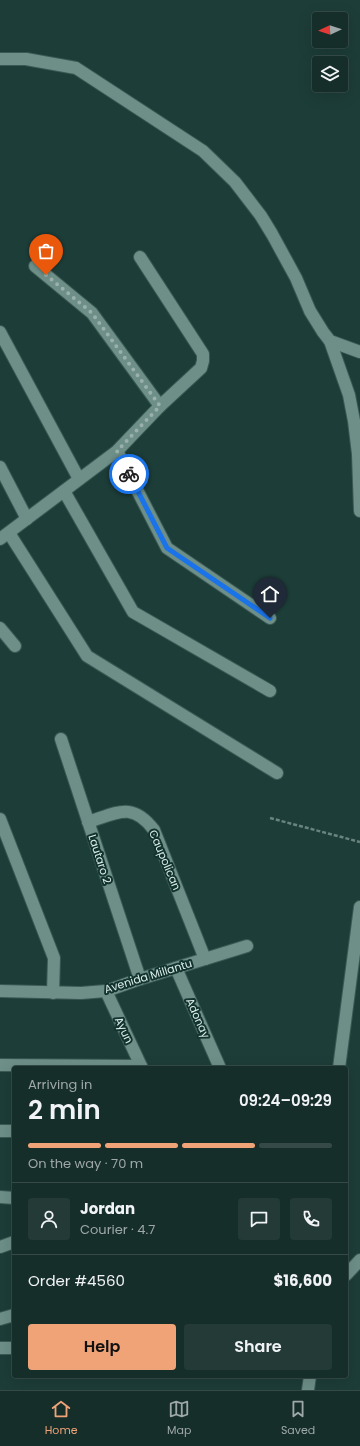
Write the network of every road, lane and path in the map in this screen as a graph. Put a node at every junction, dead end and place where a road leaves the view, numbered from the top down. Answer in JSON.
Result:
{"nodes":[{"id":1,"x":0,"y":59,"type":"edge"},
{"id":2,"x":140,"y":257,"type":"dead end"},
{"id":3,"x":34,"y":266,"type":"dead end"},
{"id":4,"x":0,"y":332,"type":"edge"},
{"id":5,"x":330,"y":340,"type":"junction"},
{"id":6,"x":360,"y":352,"type":"edge"},
{"id":7,"x":160,"y":406,"type":"junction"},
{"id":8,"x":117,"y":451,"type":"junction"},
{"id":9,"x":0,"y":467,"type":"edge"},
{"id":10,"x":79,"y":479,"type":"junction"},
{"id":11,"x":64,"y":491,"type":"junction"},
{"id":12,"x":360,"y":506,"type":"edge"},
{"id":13,"x":360,"y":511,"type":"edge"},
{"id":14,"x":27,"y":519,"type":"junction"},
{"id":15,"x":5,"y":536,"type":"edge"},
{"id":16,"x":270,"y":618,"type":"dead end"},
{"id":17,"x":0,"y":628,"type":"edge"},
{"id":18,"x":15,"y":646,"type":"dead end"},
{"id":19,"x":270,"y":691,"type":"dead end"},
{"id":20,"x":61,"y":739,"type":"dead end"},
{"id":21,"x":277,"y":772,"type":"dead end"},
{"id":22,"x":270,"y":818,"type":"dead end"},
{"id":23,"x":0,"y":819,"type":"edge"},
{"id":24,"x":88,"y":822,"type":"junction"},
{"id":25,"x":360,"y":842,"type":"edge"},
{"id":26,"x":360,"y":907,"type":"edge"},
{"id":27,"x":247,"y":946,"type":"dead end"},
{"id":28,"x":205,"y":959,"type":"junction"},
{"id":29,"x":176,"y":968,"type":"junction"},
{"id":30,"x":140,"y":979,"type":"junction"},
{"id":31,"x":0,"y":991,"type":"edge"},
{"id":32,"x":106,"y":991,"type":"junction"},
{"id":33,"x":54,"y":993,"type":"junction"},
{"id":34,"x":354,"y":1001,"type":"edge"},
{"id":35,"x":0,"y":1065,"type":"edge"},
{"id":36,"x":71,"y":1066,"type":"edge"},
{"id":37,"x":142,"y":1066,"type":"edge"},
{"id":38,"x":219,"y":1066,"type":"edge"},
{"id":39,"x":339,"y":1066,"type":"edge"},
{"id":40,"x":0,"y":1131,"type":"edge"},
{"id":41,"x":12,"y":1131,"type":"edge"},
{"id":42,"x":0,"y":1197,"type":"edge"},
{"id":43,"x":12,"y":1198,"type":"edge"},
{"id":44,"x":12,"y":1243,"type":"edge"},
{"id":45,"x":0,"y":1247,"type":"edge"},
{"id":46,"x":360,"y":1260,"type":"edge"},
{"id":47,"x":348,"y":1273,"type":"edge"},
{"id":48,"x":12,"y":1316,"type":"edge"},
{"id":49,"x":0,"y":1319,"type":"edge"},
{"id":50,"x":0,"y":1348,"type":"edge"},
{"id":51,"x":12,"y":1348,"type":"edge"},
{"id":52,"x":310,"y":1378,"type":"edge"},
{"id":53,"x":308,"y":1390,"type":"edge"}],
"edges":[{"from":1,"to":5,"type":"street"},
{"from":2,"to":7,"type":"street"},
{"from":3,"to":7,"type":"street"},
{"from":4,"to":10,"type":"street"},
{"from":5,"to":6,"type":"street"},
{"from":5,"to":12,"type":"street"},
{"from":7,"to":8,"type":"street"},
{"from":8,"to":10,"type":"street"},
{"from":8,"to":16,"type":"street"},
{"from":9,"to":14,"type":"street"},
{"from":10,"to":11,"type":"street"},
{"from":11,"to":14,"type":"street"},
{"from":11,"to":19,"type":"street"},
{"from":12,"to":13,"type":"street"},
{"from":14,"to":15,"type":"street"},
{"from":15,"to":21,"type":"street"},
{"from":17,"to":18,"type":"street"},
{"from":20,"to":24,"type":"street","name":"Lautaro 2"},
{"from":22,"to":25,"type":"path"},
{"from":23,"to":33,"type":"street"},
{"from":24,"to":28,"type":"street","name":"Caupolican"},
{"from":24,"to":30,"type":"street","name":"Lautaro 2"},
{"from":26,"to":34,"type":"street"},
{"from":27,"to":28,"type":"street","name":"Avenida Millantu"},
{"from":28,"to":29,"type":"street","name":"Avenida Millantu"},
{"from":29,"to":30,"type":"street","name":"Avenida Millantu"},
{"from":29,"to":38,"type":"street","name":"Adonay"},
{"from":30,"to":32,"type":"street","name":"Avenida Millantu"},
{"from":31,"to":33,"type":"street","name":"Avenida Millantu"},
{"from":32,"to":33,"type":"street","name":"Avenida Millantu"},
{"from":32,"to":37,"type":"street","name":"Ayun"},
{"from":34,"to":39,"type":"street"},
{"from":35,"to":36,"type":"street"},
{"from":40,"to":41,"type":"street"},
{"from":42,"to":43,"type":"street"},
{"from":44,"to":45,"type":"street"},
{"from":46,"to":47,"type":"street"},
{"from":48,"to":49,"type":"street"},
{"from":50,"to":51,"type":"street"},
{"from":52,"to":53,"type":"street"}]}
